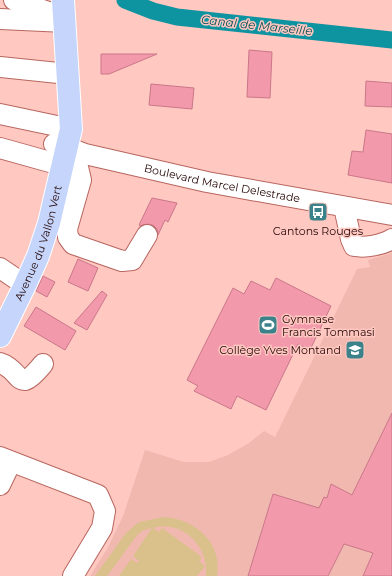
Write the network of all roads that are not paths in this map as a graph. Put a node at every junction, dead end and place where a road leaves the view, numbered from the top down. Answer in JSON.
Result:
{"nodes":[{"id":1,"x":14,"y":0,"type":"edge"},
{"id":2,"x":56,"y":11,"type":"edge"},
{"id":3,"x":0,"y":19,"type":"edge"},
{"id":4,"x":0,"y":67,"type":"edge"},
{"id":5,"x":61,"y":74,"type":"junction"},
{"id":6,"x":0,"y":114,"type":"edge"},
{"id":7,"x":62,"y":143,"type":"junction"},
{"id":8,"x":0,"y":148,"type":"edge"},
{"id":9,"x":344,"y":207,"type":"junction"},
{"id":10,"x":392,"y":215,"type":"edge"},
{"id":11,"x":147,"y":235,"type":"dead end"},
{"id":12,"x":392,"y":239,"type":"edge"},
{"id":13,"x":13,"y":277,"type":"edge"},
{"id":14,"x":0,"y":305,"type":"edge"},
{"id":15,"x":0,"y":336,"type":"edge"},
{"id":16,"x":0,"y":363,"type":"edge"},
{"id":17,"x":43,"y":364,"type":"dead end"},
{"id":18,"x":6,"y":460,"type":"edge"},
{"id":19,"x":0,"y":485,"type":"edge"},
{"id":20,"x":73,"y":576,"type":"edge"}],
"edges":[{"from":1,"to":2,"type":"street"},
{"from":2,"to":3,"type":"street"},
{"from":2,"to":5,"type":"main road","name":"Avenue du Vallon Vert"},
{"from":4,"to":5,"type":"street"},
{"from":5,"to":7,"type":"main road","name":"Avenue du Vallon Vert"},
{"from":6,"to":7,"type":"street"},
{"from":7,"to":8,"type":"street"},
{"from":7,"to":9,"type":"street","name":"Boulevard Marcel Delestrade"},
{"from":7,"to":11,"type":"street"},
{"from":7,"to":13,"type":"main road","name":"Avenue du Vallon Vert"},
{"from":9,"to":10,"type":"street","name":"Boulevard Marcel Delestrade"},
{"from":9,"to":12,"type":"street"},
{"from":13,"to":14,"type":"main road","name":"Avenue du Vallon Vert"},
{"from":13,"to":15,"type":"main road","name":"Avenue du Vallon Vert"},
{"from":16,"to":17,"type":"street"},
{"from":18,"to":19,"type":"street"},
{"from":18,"to":20,"type":"street"}]}
